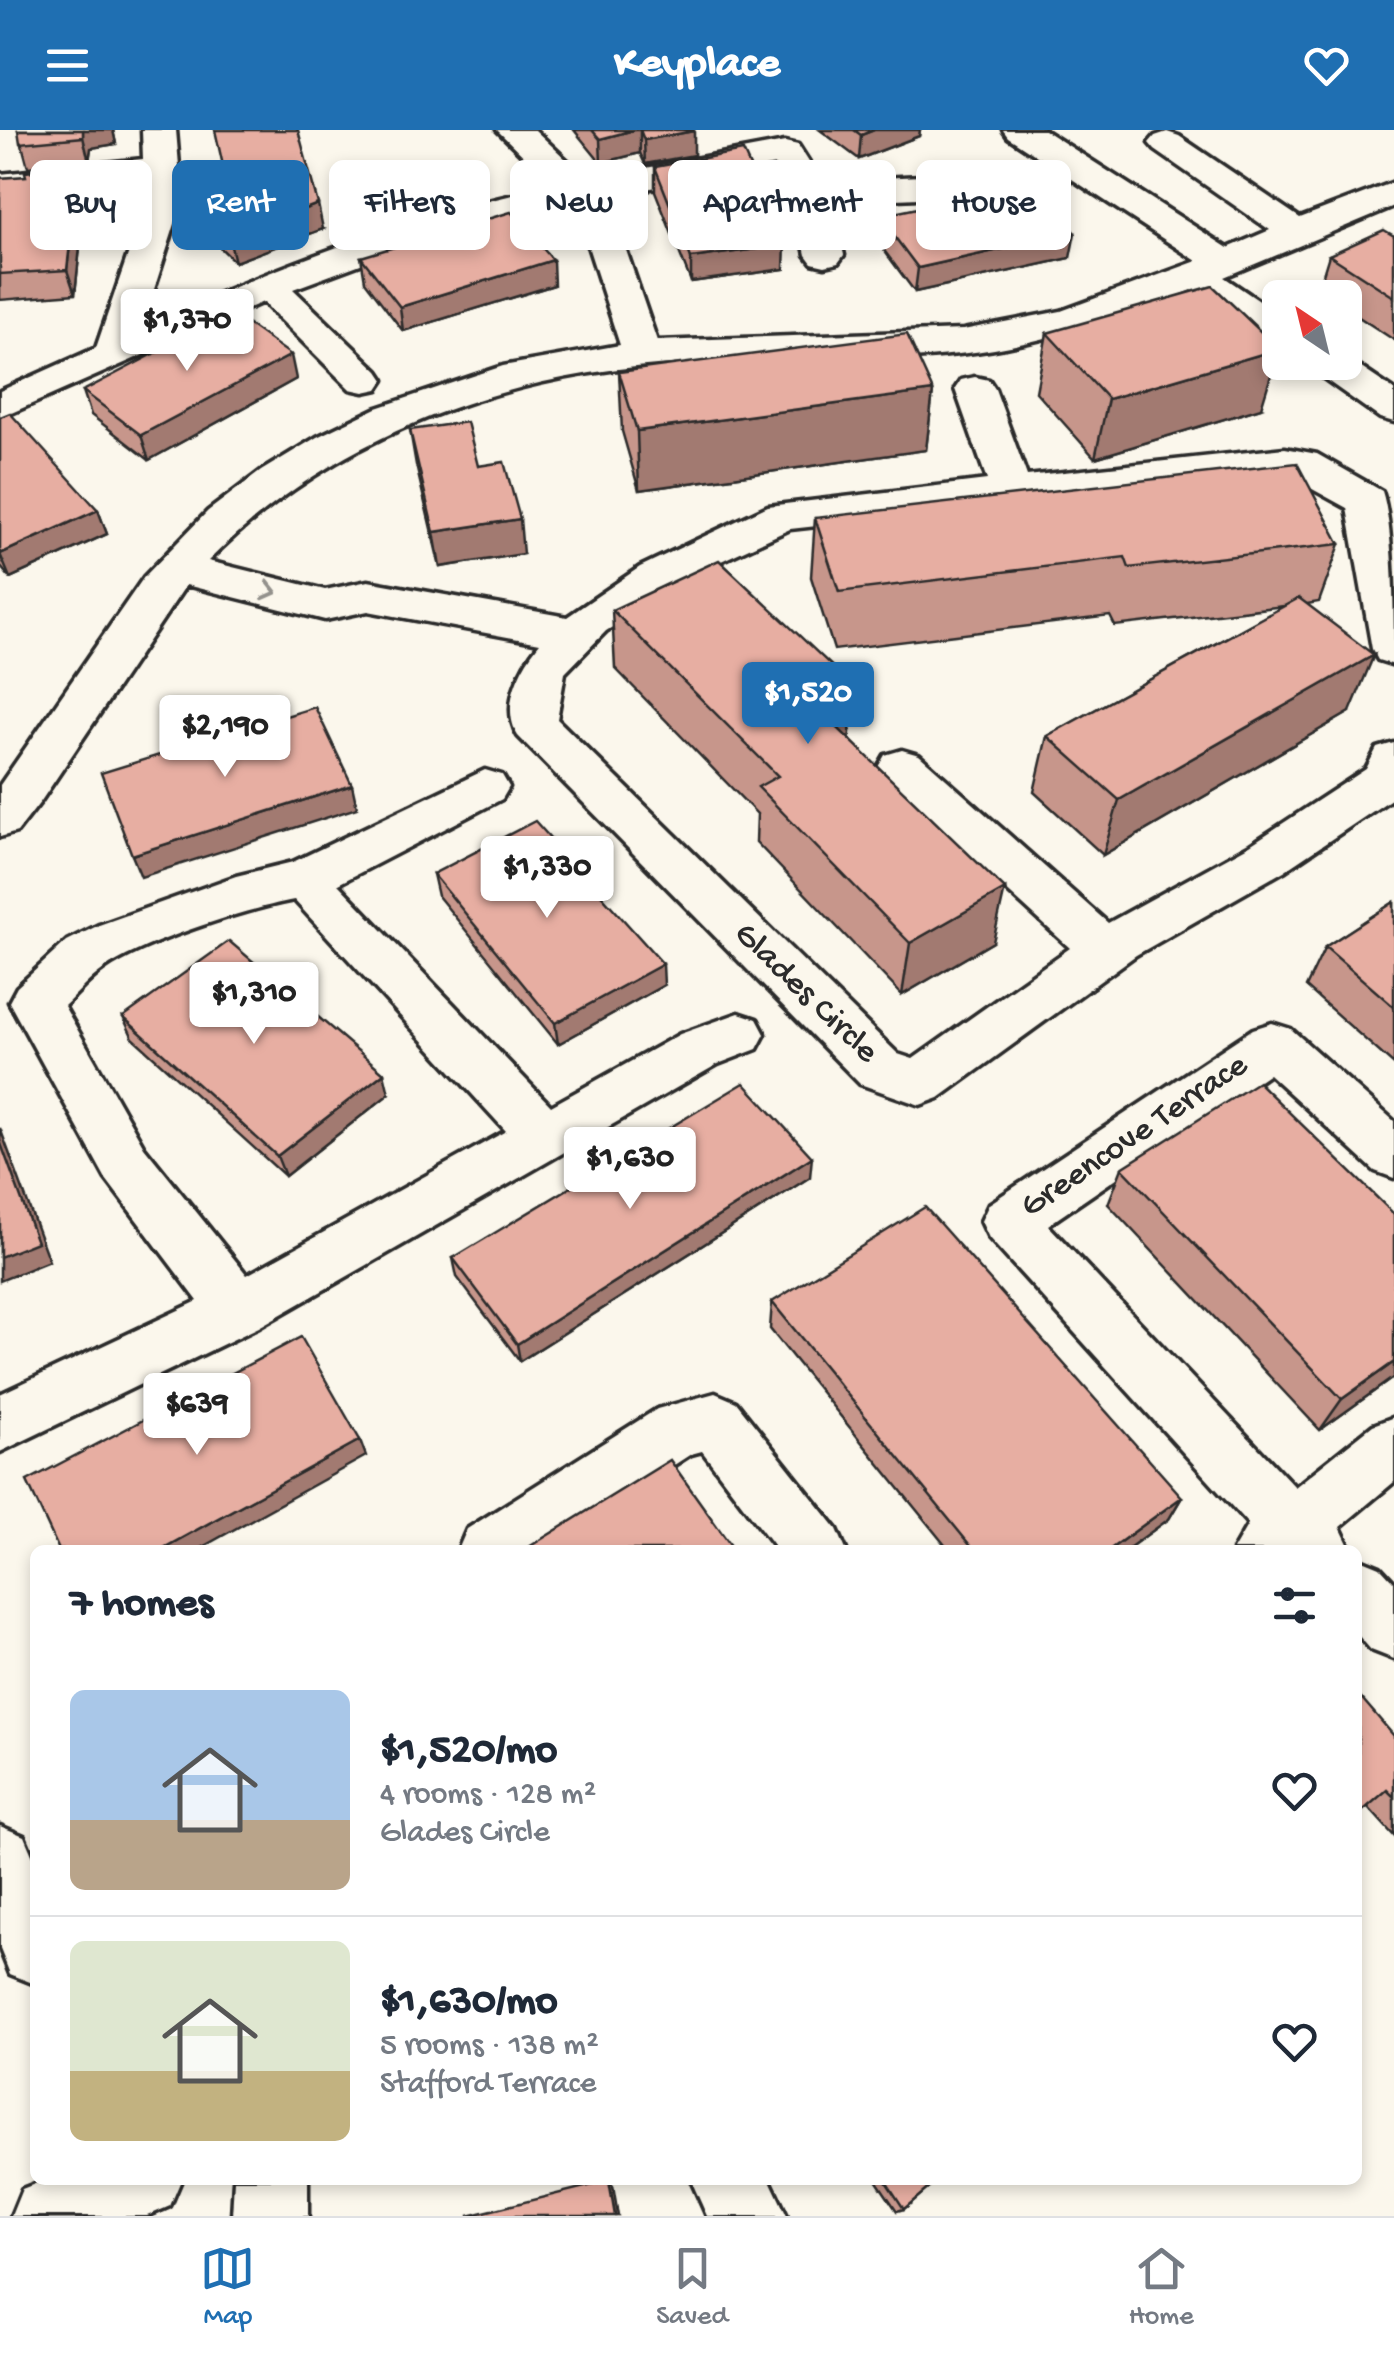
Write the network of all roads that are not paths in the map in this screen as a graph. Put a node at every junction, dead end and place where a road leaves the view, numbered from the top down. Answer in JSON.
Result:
{"nodes":[{"id":1,"x":159,"y":130,"type":"edge"},
{"id":2,"x":514,"y":130,"type":"edge"},
{"id":3,"x":756,"y":130,"type":"edge"},
{"id":4,"x":1020,"y":130,"type":"edge"},
{"id":5,"x":1179,"y":136,"type":"edge"},
{"id":6,"x":785,"y":153,"type":"junction"},
{"id":7,"x":550,"y":160,"type":"edge"},
{"id":8,"x":789,"y":160,"type":"edge"},
{"id":9,"x":162,"y":168,"type":"junction"},
{"id":10,"x":648,"y":180,"type":"edge"},
{"id":11,"x":1094,"y":180,"type":"junction"},
{"id":12,"x":0,"y":185,"type":"edge"},
{"id":13,"x":1394,"y":193,"type":"edge"},
{"id":14,"x":510,"y":208,"type":"edge"},
{"id":15,"x":1294,"y":230,"type":"junction"},
{"id":16,"x":608,"y":250,"type":"edge"},
{"id":17,"x":824,"y":250,"type":"edge"},
{"id":18,"x":825,"y":255,"type":"dead end"},
{"id":19,"x":1208,"y":267,"type":"junction"},
{"id":20,"x":268,"y":286,"type":"junction"},
{"id":21,"x":1262,"y":316,"type":"edge"},
{"id":22,"x":642,"y":354,"type":"junction"},
{"id":23,"x":113,"y":356,"type":"junction"},
{"id":24,"x":364,"y":380,"type":"dead end"},
{"id":25,"x":1352,"y":380,"type":"edge"},
{"id":26,"x":975,"y":390,"type":"dead end"},
{"id":27,"x":0,"y":406,"type":"edge"},
{"id":28,"x":1394,"y":409,"type":"edge"},
{"id":29,"x":1013,"y":493,"type":"junction"},
{"id":30,"x":211,"y":533,"type":"junction"},
{"id":31,"x":176,"y":568,"type":"junction"},
{"id":32,"x":368,"y":596,"type":"junction"},
{"id":33,"x":575,"y":634,"type":"junction"},
{"id":34,"x":1394,"y":648,"type":"edge"},
{"id":35,"x":1394,"y":760,"type":"edge"},
{"id":36,"x":902,"y":767,"type":"dead end"},
{"id":37,"x":485,"y":787,"type":"dead end"},
{"id":38,"x":0,"y":818,"type":"edge"},
{"id":39,"x":304,"y":880,"type":"junction"},
{"id":40,"x":1105,"y":950,"type":"junction"},
{"id":41,"x":739,"y":1034,"type":"dead end"},
{"id":42,"x":546,"y":1136,"type":"junction"},
{"id":43,"x":1394,"y":1155,"type":"edge"},
{"id":44,"x":239,"y":1309,"type":"junction"},
{"id":45,"x":0,"y":1424,"type":"edge"},
{"id":46,"x":1394,"y":1446,"type":"edge"},
{"id":47,"x":1294,"y":1542,"type":"edge"},
{"id":48,"x":497,"y":1545,"type":"edge"},
{"id":49,"x":812,"y":1545,"type":"edge"},
{"id":50,"x":1362,"y":1594,"type":"edge"},
{"id":51,"x":1394,"y":1628,"type":"edge"},
{"id":52,"x":0,"y":1860,"type":"edge"},
{"id":53,"x":30,"y":1936,"type":"edge"},
{"id":54,"x":125,"y":2185,"type":"edge"},
{"id":55,"x":271,"y":2185,"type":"edge"},
{"id":56,"x":731,"y":2185,"type":"edge"},
{"id":57,"x":48,"y":2216,"type":"edge"},
{"id":58,"x":270,"y":2216,"type":"edge"},
{"id":59,"x":749,"y":2216,"type":"edge"}],
"edges":[{"from":1,"to":9,"type":"street"},
{"from":2,"to":7,"type":"street"},
{"from":3,"to":6,"type":"street"},
{"from":4,"to":11,"type":"street"},
{"from":5,"to":11,"type":"street"},
{"from":5,"to":15,"type":"street"},
{"from":6,"to":8,"type":"street"},
{"from":6,"to":10,"type":"street"},
{"from":9,"to":12,"type":"street"},
{"from":9,"to":23,"type":"street"},
{"from":11,"to":19,"type":"street"},
{"from":13,"to":15,"type":"street"},
{"from":14,"to":20,"type":"street"},
{"from":15,"to":19,"type":"street"},
{"from":16,"to":22,"type":"street"},
{"from":17,"to":18,"type":"street"},
{"from":19,"to":21,"type":"street"},
{"from":19,"to":22,"type":"street"},
{"from":20,"to":23,"type":"street"},
{"from":20,"to":24,"type":"street"},
{"from":22,"to":30,"type":"street"},
{"from":23,"to":27,"type":"street"},
{"from":25,"to":28,"type":"street"},
{"from":26,"to":29,"type":"street"},
{"from":29,"to":33,"type":"street","name":"Glades Circle"},
{"from":29,"to":34,"type":"street","name":"Glades Circle"},
{"from":30,"to":31,"type":"street"},
{"from":30,"to":32,"type":"street"},
{"from":31,"to":32,"type":"street","one_way":true},
{"from":31,"to":38,"type":"street"},
{"from":32,"to":33,"type":"street"},
{"from":33,"to":40,"type":"street","name":"Glades Circle"},
{"from":35,"to":40,"type":"street","name":"Glades Circle"},
{"from":36,"to":40,"type":"street"},
{"from":37,"to":39,"type":"street"},
{"from":39,"to":42,"type":"street"},
{"from":39,"to":44,"type":"street"},
{"from":41,"to":42,"type":"street"},
{"from":42,"to":44,"type":"street"},
{"from":43,"to":47,"type":"street","name":"Greencove Terrace"},
{"from":44,"to":45,"type":"street"},
{"from":46,"to":47,"type":"street"},
{"from":48,"to":49,"type":"street"},
{"from":50,"to":51,"type":"street"},
{"from":52,"to":53,"type":"street"},
{"from":54,"to":57,"type":"street"},
{"from":55,"to":58,"type":"street"},
{"from":56,"to":59,"type":"street"}]}
